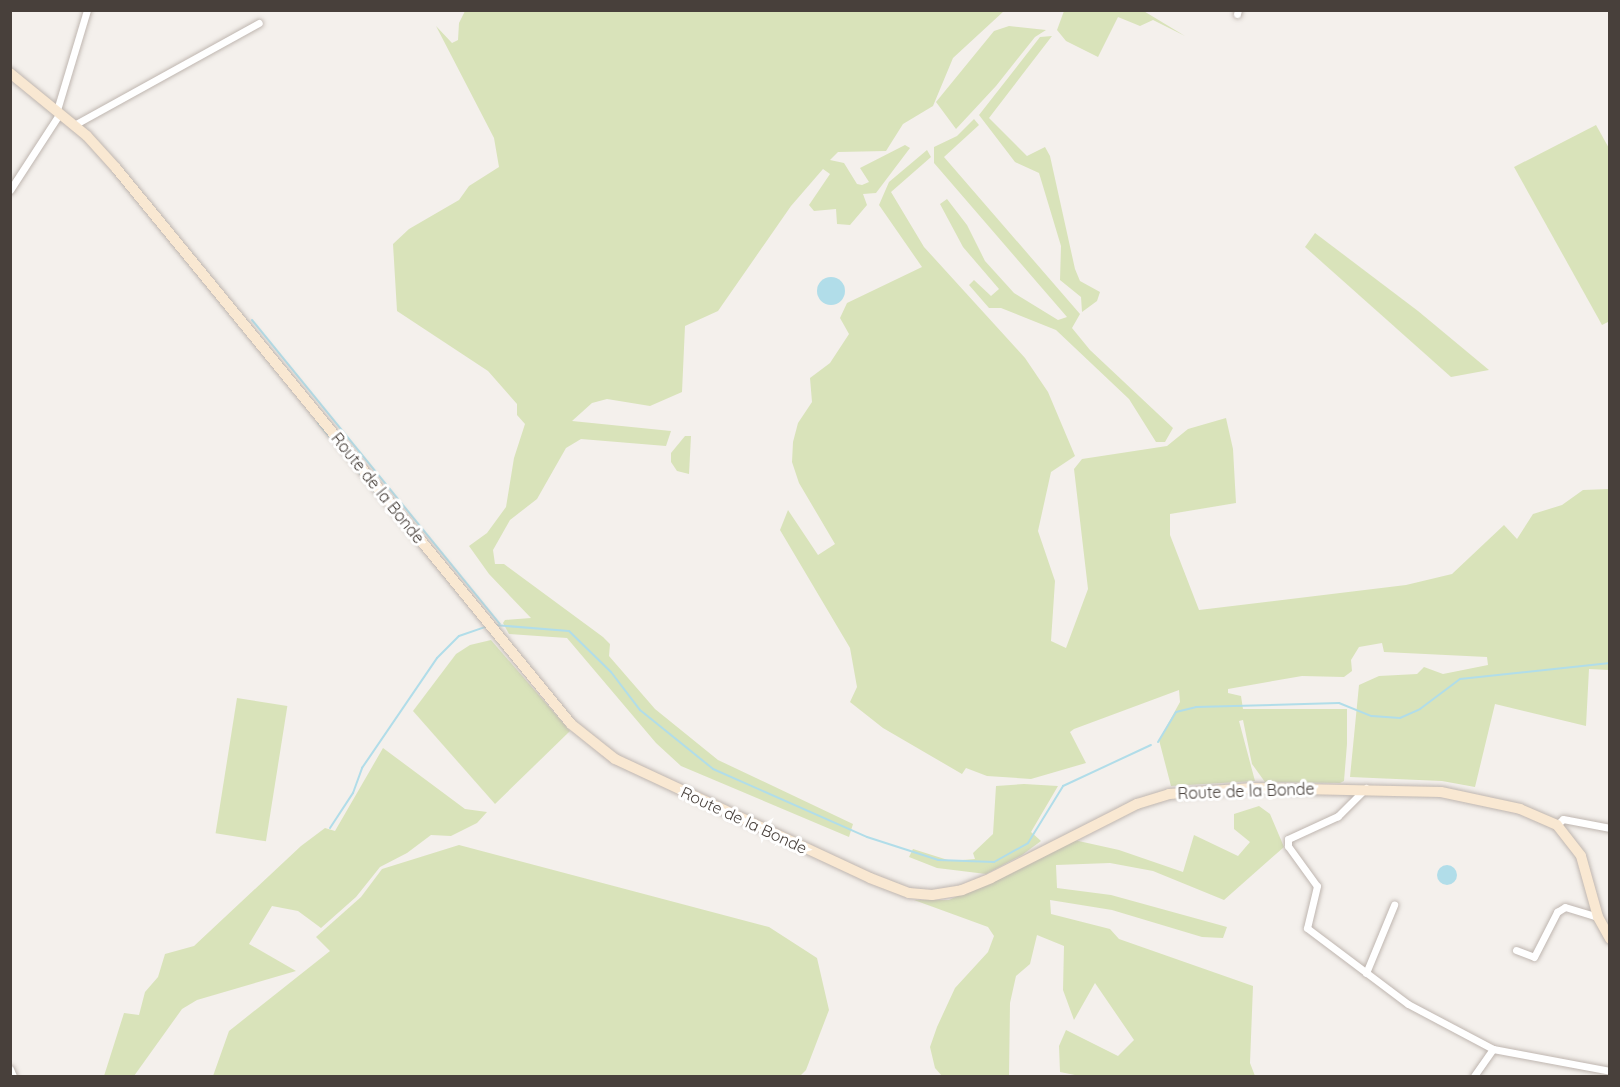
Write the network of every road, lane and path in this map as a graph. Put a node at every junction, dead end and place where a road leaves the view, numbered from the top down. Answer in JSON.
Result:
{"nodes":[{"id":1,"x":87,"y":10,"type":"edge"},
{"id":2,"x":259,"y":23,"type":"dead end"},
{"id":3,"x":10,"y":73,"type":"edge"},
{"id":4,"x":59,"y":112,"type":"junction"},
{"id":5,"x":72,"y":123,"type":"junction"},
{"id":6,"x":10,"y":190,"type":"edge"},
{"id":7,"x":1367,"y":788,"type":"junction"},
{"id":8,"x":1573,"y":822,"type":"junction"},
{"id":9,"x":1557,"y":825,"type":"junction"},
{"id":10,"x":1610,"y":828,"type":"edge"},
{"id":11,"x":1568,"y":836,"type":"junction"},
{"id":12,"x":1394,"y":905,"type":"dead end"},
{"id":13,"x":1598,"y":917,"type":"junction"},
{"id":14,"x":1610,"y":939,"type":"edge"},
{"id":15,"x":1516,"y":950,"type":"dead end"},
{"id":16,"x":1366,"y":973,"type":"junction"},
{"id":17,"x":1493,"y":1049,"type":"junction"},
{"id":18,"x":10,"y":1069,"type":"edge"},
{"id":19,"x":1610,"y":1071,"type":"edge"},
{"id":20,"x":14,"y":1077,"type":"edge"},
{"id":21,"x":1474,"y":1077,"type":"edge"}],
"edges":[{"from":1,"to":4,"type":"street"},
{"from":2,"to":5,"type":"street"},
{"from":3,"to":4,"type":"main road","name":"Route de la Bonde"},
{"from":4,"to":5,"type":"main road","name":"Route de la Bonde"},
{"from":4,"to":6,"type":"street"},
{"from":5,"to":7,"type":"main road","name":"Route de la Bonde"},
{"from":7,"to":9,"type":"main road","name":"Route de la Bonde"},
{"from":7,"to":16,"type":"street"},
{"from":8,"to":9,"type":"street"},
{"from":8,"to":10,"type":"street"},
{"from":8,"to":11,"type":"street"},
{"from":9,"to":11,"type":"main road","name":"Route de la Bonde"},
{"from":11,"to":13,"type":"main road","name":"Route de la Bonde"},
{"from":12,"to":16,"type":"street"},
{"from":13,"to":14,"type":"main road","name":"Route de la Bonde"},
{"from":13,"to":15,"type":"street"},
{"from":16,"to":17,"type":"street"},
{"from":17,"to":19,"type":"street"},
{"from":17,"to":21,"type":"street"},
{"from":18,"to":20,"type":"street"}]}
